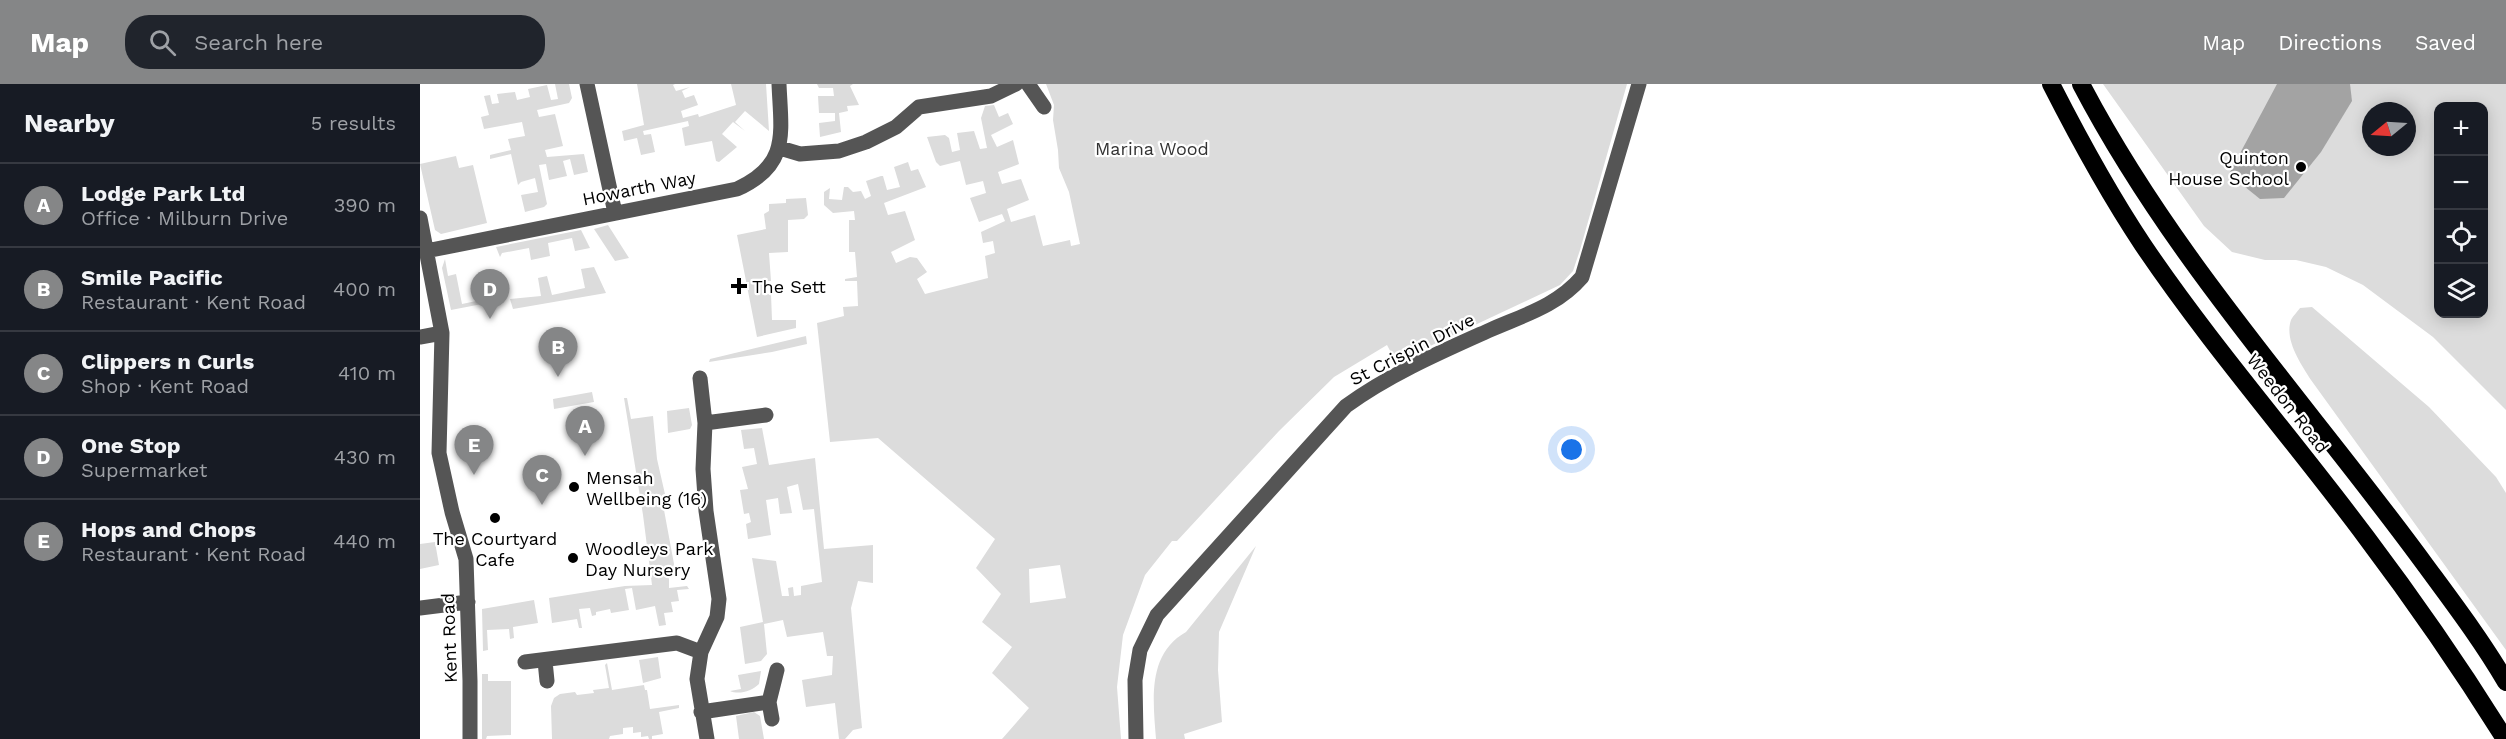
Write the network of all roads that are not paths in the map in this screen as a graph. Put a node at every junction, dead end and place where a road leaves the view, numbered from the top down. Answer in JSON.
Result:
{"nodes":[{"id":1,"x":587,"y":84,"type":"edge"},
{"id":2,"x":779,"y":84,"type":"edge"},
{"id":3,"x":1016,"y":84,"type":"edge"},
{"id":4,"x":1028,"y":84,"type":"edge"},
{"id":5,"x":1639,"y":84,"type":"edge"},
{"id":6,"x":2051,"y":84,"type":"edge"},
{"id":7,"x":2081,"y":84,"type":"edge"},
{"id":8,"x":1044,"y":107,"type":"dead end"},
{"id":9,"x":780,"y":148,"type":"junction"},
{"id":10,"x":615,"y":213,"type":"junction"},
{"id":11,"x":420,"y":218,"type":"edge"},
{"id":12,"x":426,"y":251,"type":"junction"},
{"id":13,"x":442,"y":333,"type":"junction"},
{"id":14,"x":420,"y":337,"type":"edge"},
{"id":15,"x":699,"y":378,"type":"dead end"},
{"id":16,"x":766,"y":415,"type":"dead end"},
{"id":17,"x":705,"y":423,"type":"junction"},
{"id":18,"x":468,"y":602,"type":"junction"},
{"id":19,"x":420,"y":608,"type":"edge"},
{"id":20,"x":701,"y":652,"type":"junction"},
{"id":21,"x":545,"y":661,"type":"junction"},
{"id":22,"x":525,"y":662,"type":"dead end"},
{"id":23,"x":777,"y":670,"type":"dead end"},
{"id":24,"x":547,"y":681,"type":"dead end"},
{"id":25,"x":2506,"y":682,"type":"edge"},
{"id":26,"x":769,"y":702,"type":"junction"},
{"id":27,"x":701,"y":712,"type":"junction"},
{"id":28,"x":772,"y":719,"type":"dead end"},
{"id":29,"x":470,"y":739,"type":"edge"},
{"id":30,"x":706,"y":739,"type":"edge"},
{"id":31,"x":1136,"y":739,"type":"edge"},
{"id":32,"x":2505,"y":739,"type":"edge"}],
"edges":[{"from":1,"to":10,"type":"street"},
{"from":2,"to":9,"type":"street"},
{"from":3,"to":9,"type":"street"},
{"from":4,"to":8,"type":"street"},
{"from":5,"to":31,"type":"street","name":"St Crispin Drive"},
{"from":6,"to":32,"type":"highway","name":"Weedon Road"},
{"from":7,"to":25,"type":"highway","name":"Weedon Road"},
{"from":9,"to":10,"type":"street","name":"Howarth Way"},
{"from":10,"to":12,"type":"street","name":"Howarth Way"},
{"from":11,"to":12,"type":"street","name":"Kent Road"},
{"from":12,"to":13,"type":"street","name":"Kent Road"},
{"from":13,"to":14,"type":"street"},
{"from":13,"to":18,"type":"street","name":"Kent Road"},
{"from":15,"to":17,"type":"street"},
{"from":16,"to":17,"type":"street"},
{"from":17,"to":20,"type":"street"},
{"from":18,"to":19,"type":"street"},
{"from":18,"to":29,"type":"street","name":"Kent Road"},
{"from":20,"to":21,"type":"street"},
{"from":20,"to":27,"type":"street"},
{"from":21,"to":22,"type":"street"},
{"from":21,"to":24,"type":"street"},
{"from":23,"to":26,"type":"street"},
{"from":26,"to":27,"type":"street"},
{"from":26,"to":28,"type":"street"},
{"from":27,"to":30,"type":"street"}]}
